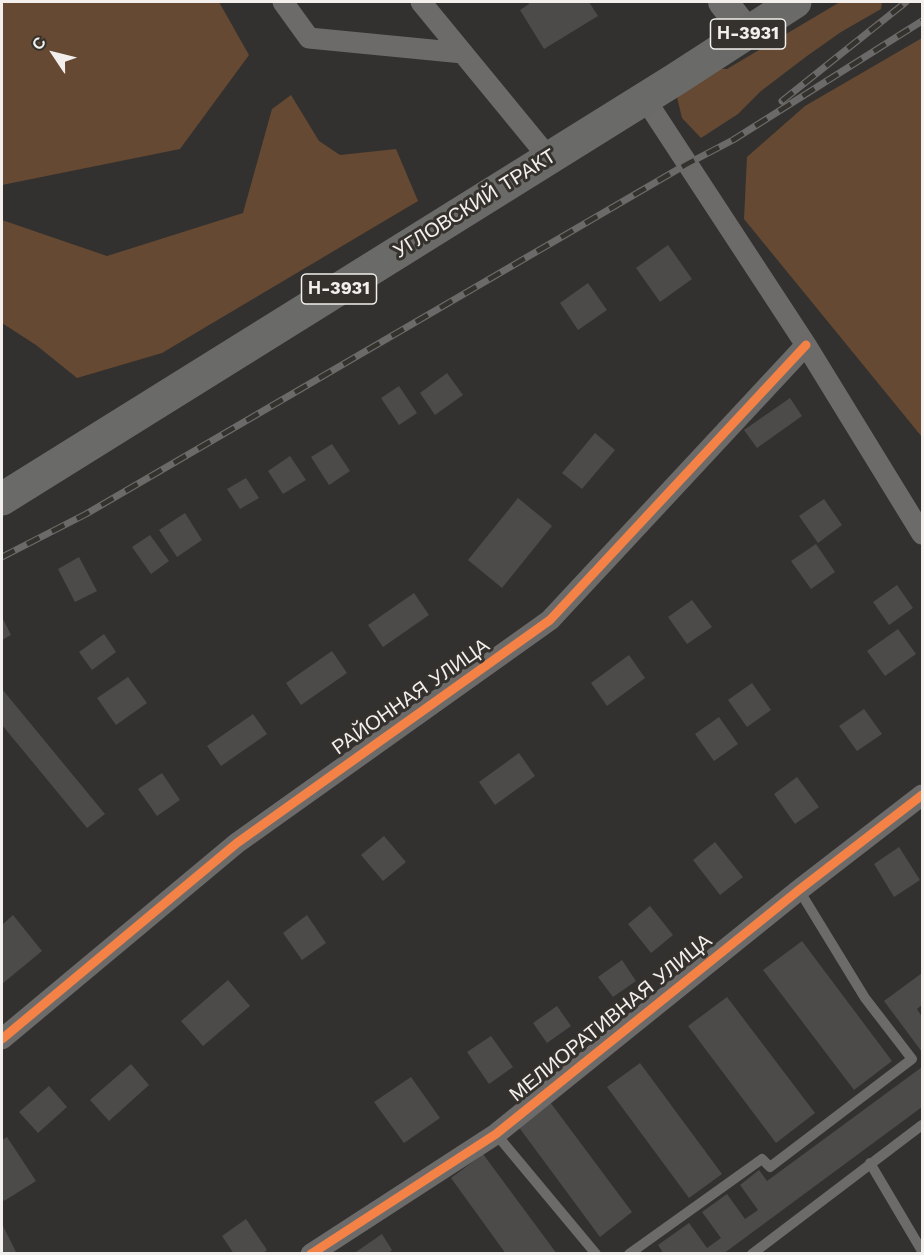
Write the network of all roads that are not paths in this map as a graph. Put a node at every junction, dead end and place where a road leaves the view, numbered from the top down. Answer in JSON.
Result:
{"nodes":[{"id":1,"x":283,"y":2,"type":"edge"},
{"id":2,"x":421,"y":2,"type":"edge"},
{"id":3,"x":723,"y":2,"type":"edge"},
{"id":4,"x":795,"y":2,"type":"edge"},
{"id":5,"x":748,"y":34,"type":"junction"},
{"id":6,"x":463,"y":53,"type":"junction"},
{"id":7,"x":645,"y":99,"type":"junction"},
{"id":8,"x":549,"y":158,"type":"junction"},
{"id":9,"x":806,"y":345,"type":"junction"},
{"id":10,"x":2,"y":499,"type":"edge"},
{"id":11,"x":922,"y":534,"type":"edge"},
{"id":12,"x":922,"y":795,"type":"edge"},
{"id":13,"x":799,"y":890,"type":"junction"},
{"id":14,"x":2,"y":1039,"type":"edge"},
{"id":15,"x":922,"y":1125,"type":"edge"},
{"id":16,"x":496,"y":1134,"type":"junction"},
{"id":17,"x":870,"y":1163,"type":"junction"},
{"id":18,"x":922,"y":1251,"type":"edge"},
{"id":19,"x":311,"y":1254,"type":"edge"},
{"id":20,"x":596,"y":1254,"type":"edge"},
{"id":21,"x":629,"y":1254,"type":"edge"},
{"id":22,"x":752,"y":1254,"type":"edge"}],
"edges":[{"from":1,"to":6,"type":"street"},
{"from":2,"to":6,"type":"street"},
{"from":3,"to":5,"type":"main road"},
{"from":4,"to":5,"type":"highway","name":"УГЛОВСКИЙ ТРАКТ","number":"Н-3931"},
{"from":5,"to":7,"type":"highway","name":"УГЛОВСКИЙ ТРАКТ","number":"Н-3931"},
{"from":6,"to":8,"type":"street"},
{"from":7,"to":8,"type":"highway","name":"УГЛОВСКИЙ ТРАКТ","number":"Н-3931"},
{"from":7,"to":9,"type":"street"},
{"from":8,"to":10,"type":"highway","name":"УГЛОВСКИЙ ТРАКТ","number":"Н-3931"},
{"from":9,"to":11,"type":"street"},
{"from":9,"to":14,"type":"street","name":"РАЙОННАЯ УЛИЦА"},
{"from":12,"to":13,"type":"street","name":"МЕЛИОРАТИВНАЯ УЛИЦА"},
{"from":13,"to":16,"type":"street","name":"МЕЛИОРАТИВНАЯ УЛИЦА"},
{"from":13,"to":21,"type":"lane"},
{"from":15,"to":17,"type":"lane"},
{"from":16,"to":19,"type":"street","name":"МЕЛИОРАТИВНАЯ УЛИЦА"},
{"from":16,"to":20,"type":"lane"},
{"from":17,"to":18,"type":"lane"},
{"from":17,"to":22,"type":"lane"}]}
